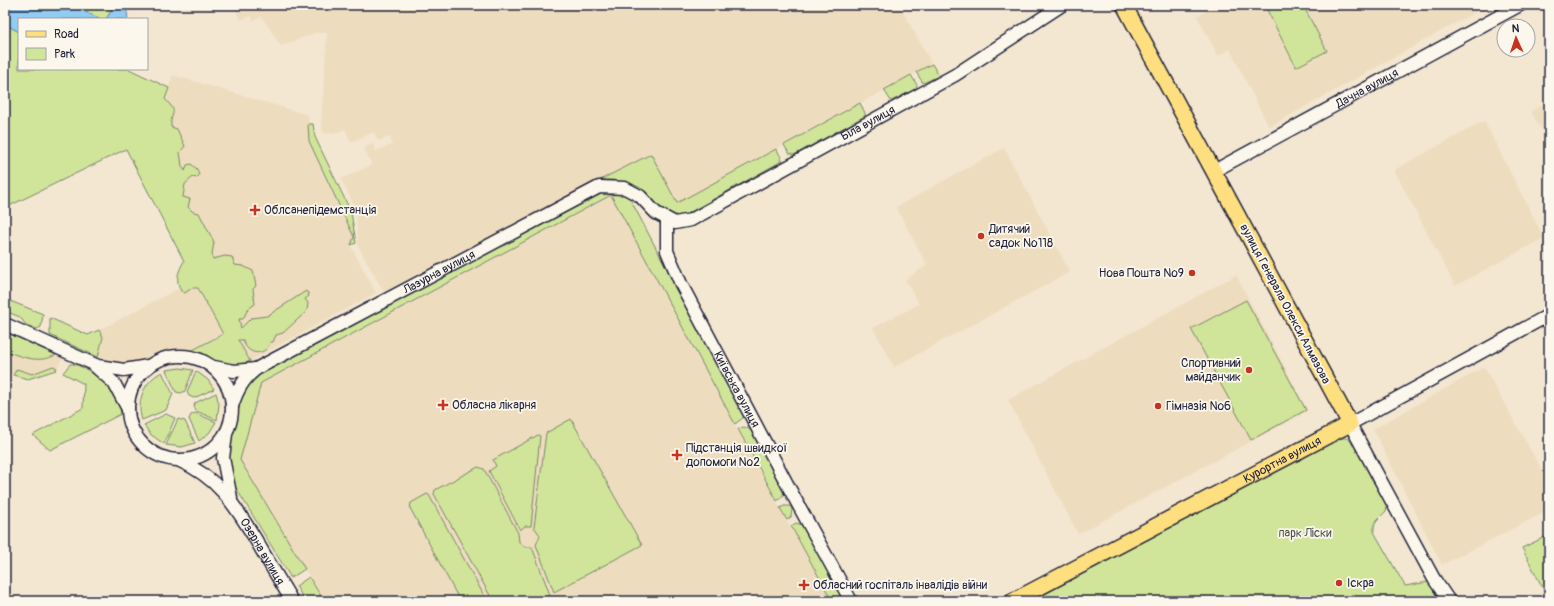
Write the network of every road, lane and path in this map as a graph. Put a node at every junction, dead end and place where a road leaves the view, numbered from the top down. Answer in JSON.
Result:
{"nodes":[{"id":1,"x":1062,"y":5,"type":"edge"},
{"id":2,"x":1124,"y":5,"type":"edge"},
{"id":3,"x":1520,"y":5,"type":"edge"},
{"id":4,"x":1214,"y":171,"type":"junction"},
{"id":5,"x":668,"y":219,"type":"junction"},
{"id":6,"x":1549,"y":315,"type":"edge"},
{"id":7,"x":5,"y":324,"type":"edge"},
{"id":8,"x":92,"y":364,"type":"junction"},
{"id":9,"x":149,"y":365,"type":"junction"},
{"id":10,"x":213,"y":367,"type":"junction"},
{"id":11,"x":256,"y":369,"type":"junction"},
{"id":12,"x":232,"y":406,"type":"junction"},
{"id":13,"x":128,"y":409,"type":"junction"},
{"id":14,"x":1350,"y":424,"type":"junction"},
{"id":15,"x":227,"y":431,"type":"junction"},
{"id":16,"x":177,"y":460,"type":"junction"},
{"id":17,"x":232,"y":502,"type":"junction"},
{"id":18,"x":292,"y":601,"type":"edge"},
{"id":19,"x":851,"y":601,"type":"edge"},
{"id":20,"x":1013,"y":601,"type":"edge"},
{"id":21,"x":1450,"y":601,"type":"edge"}],
"edges":[{"from":1,"to":5,"type":"street","name":"Біла вулиця"},
{"from":2,"to":4,"type":"main road","name":"вулиця Генерала Олекси Алмазова"},
{"from":3,"to":4,"type":"street","name":"Дачна вулиця"},
{"from":4,"to":14,"type":"main road","name":"вулиця Генерала Олекси Алмазова"},
{"from":5,"to":11,"type":"street","name":"Лазурна вулиця"},
{"from":5,"to":19,"type":"street","name":"Київська вулиця"},
{"from":6,"to":14,"type":"street","name":"Курортна вулиця"},
{"from":7,"to":8,"type":"street"},
{"from":8,"to":9,"type":"street"},
{"from":8,"to":13,"type":"street"},
{"from":9,"to":10,"type":"street"},
{"from":9,"to":13,"type":"street"},
{"from":10,"to":11,"type":"street","name":"Лазурна вулиця"},
{"from":10,"to":12,"type":"street"},
{"from":11,"to":12,"type":"street","name":"Лазурна вулиця"},
{"from":12,"to":15,"type":"street"},
{"from":13,"to":16,"type":"street"},
{"from":14,"to":20,"type":"main road","name":"Курортна вулиця"},
{"from":14,"to":21,"type":"street","name":"вулиця Генерала Олекси Алмазова"},
{"from":15,"to":16,"type":"street"},
{"from":15,"to":17,"type":"street","name":"Озерна вулиця"},
{"from":16,"to":17,"type":"street","name":"Озерна вулиця"},
{"from":17,"to":18,"type":"street","name":"Озерна вулиця"}]}
